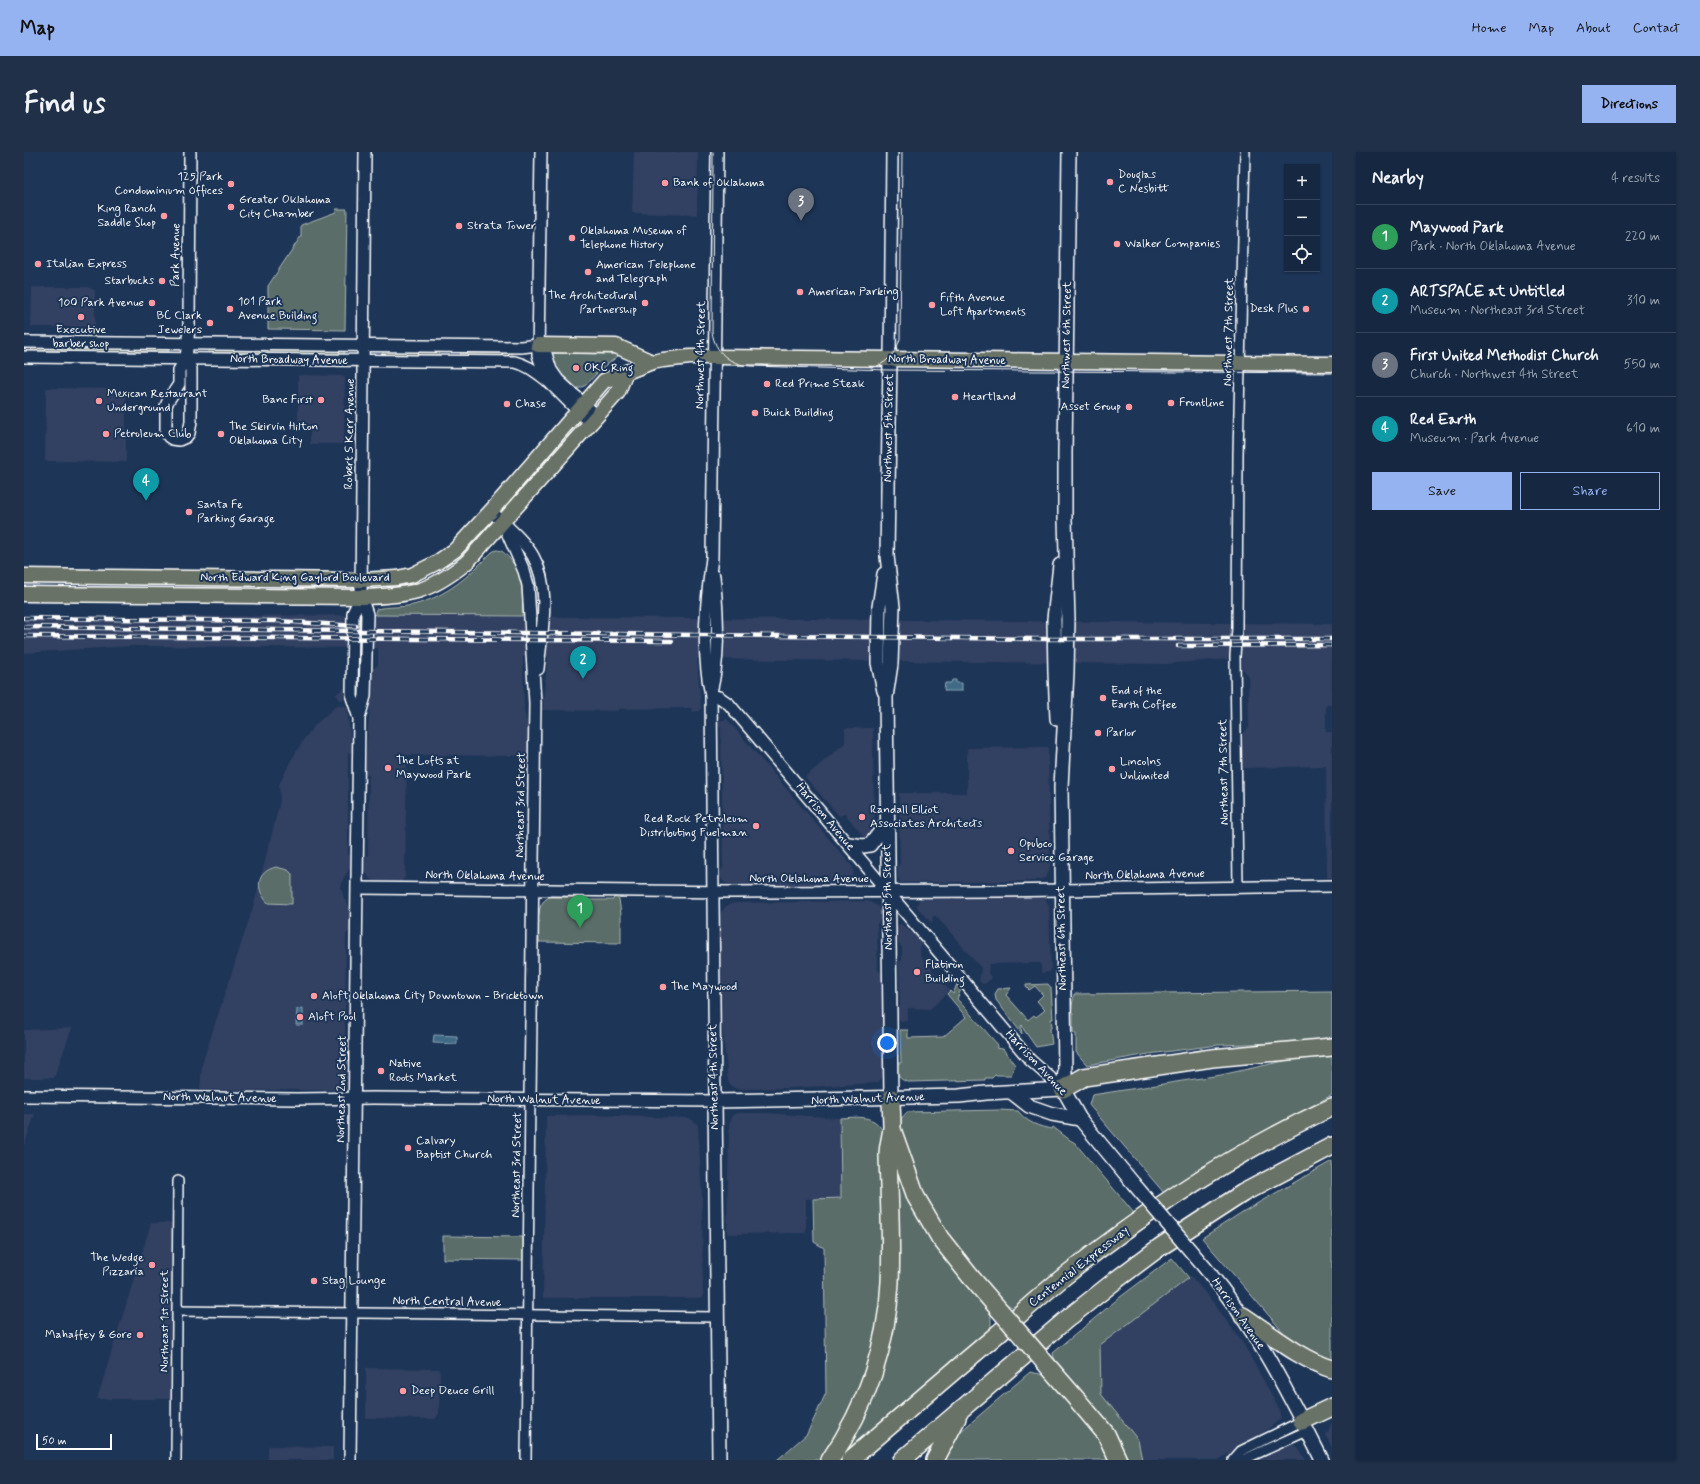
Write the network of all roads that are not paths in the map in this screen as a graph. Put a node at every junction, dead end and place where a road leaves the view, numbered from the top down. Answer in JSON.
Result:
{"nodes":[{"id":1,"x":190,"y":152,"type":"edge"},
{"id":2,"x":365,"y":152,"type":"edge"},
{"id":3,"x":540,"y":152,"type":"edge"},
{"id":4,"x":717,"y":152,"type":"edge"},
{"id":5,"x":892,"y":152,"type":"edge"},
{"id":6,"x":1069,"y":152,"type":"edge"},
{"id":7,"x":1245,"y":152,"type":"edge"},
{"id":8,"x":24,"y":342,"type":"edge"},
{"id":9,"x":188,"y":344,"type":"junction"},
{"id":10,"x":364,"y":345,"type":"junction"},
{"id":11,"x":538,"y":345,"type":"junction"},
{"id":12,"x":24,"y":357,"type":"edge"},
{"id":13,"x":714,"y":357,"type":"junction"},
{"id":14,"x":186,"y":358,"type":"junction"},
{"id":15,"x":890,"y":359,"type":"junction"},
{"id":16,"x":364,"y":361,"type":"junction"},
{"id":17,"x":1066,"y":361,"type":"junction"},
{"id":18,"x":652,"y":362,"type":"junction"},
{"id":19,"x":1240,"y":364,"type":"junction"},
{"id":20,"x":1332,"y":364,"type":"edge"},
{"id":21,"x":625,"y":374,"type":"junction"},
{"id":22,"x":548,"y":380,"type":"junction"},
{"id":23,"x":580,"y":408,"type":"junction"},
{"id":24,"x":593,"y":419,"type":"junction"},
{"id":25,"x":491,"y":511,"type":"junction"},
{"id":26,"x":1065,"y":519,"type":"junction"},
{"id":27,"x":503,"y":523,"type":"junction"},
{"id":28,"x":887,"y":556,"type":"junction"},
{"id":29,"x":24,"y":576,"type":"edge"},
{"id":30,"x":221,"y":578,"type":"junction"},
{"id":31,"x":361,"y":580,"type":"junction"},
{"id":32,"x":24,"y":594,"type":"edge"},
{"id":33,"x":211,"y":597,"type":"junction"},
{"id":34,"x":361,"y":597,"type":"junction"},
{"id":35,"x":893,"y":607,"type":"joint"},
{"id":36,"x":1054,"y":619,"type":"joint"},
{"id":37,"x":1068,"y":620,"type":"joint"},
{"id":38,"x":1235,"y":656,"type":"joint"},
{"id":39,"x":711,"y":695,"type":"junction"},
{"id":40,"x":886,"y":697,"type":"junction"},
{"id":41,"x":535,"y":703,"type":"junction"},
{"id":42,"x":1061,"y":787,"type":"junction"},
{"id":43,"x":887,"y":823,"type":"junction"},
{"id":44,"x":849,"y":844,"type":"junction"},
{"id":45,"x":1332,"y":886,"type":"edge"},
{"id":46,"x":1238,"y":887,"type":"junction"},
{"id":47,"x":358,"y":888,"type":"junction"},
{"id":48,"x":1062,"y":889,"type":"junction"},
{"id":49,"x":532,"y":890,"type":"junction"},
{"id":50,"x":888,"y":891,"type":"junction"},
{"id":51,"x":712,"y":892,"type":"junction"},
{"id":52,"x":1332,"y":1047,"type":"edge"},
{"id":53,"x":1063,"y":1089,"type":"junction"},
{"id":54,"x":1011,"y":1092,"type":"junction"},
{"id":55,"x":24,"y":1096,"type":"edge"},
{"id":56,"x":891,"y":1098,"type":"junction"},
{"id":57,"x":354,"y":1099,"type":"junction"},
{"id":58,"x":530,"y":1099,"type":"junction"},
{"id":59,"x":715,"y":1101,"type":"junction"},
{"id":60,"x":1332,"y":1107,"type":"edge"},
{"id":61,"x":1080,"y":1119,"type":"junction"},
{"id":62,"x":892,"y":1128,"type":"junction"},
{"id":63,"x":1332,"y":1146,"type":"edge"},
{"id":64,"x":1332,"y":1154,"type":"edge"},
{"id":65,"x":1306,"y":1159,"type":"junction"},
{"id":66,"x":178,"y":1181,"type":"dead end"},
{"id":67,"x":177,"y":1311,"type":"junction"},
{"id":68,"x":352,"y":1313,"type":"junction"},
{"id":69,"x":528,"y":1314,"type":"junction"},
{"id":70,"x":1243,"y":1316,"type":"junction"},
{"id":71,"x":717,"y":1317,"type":"junction"},
{"id":72,"x":1332,"y":1369,"type":"edge"},
{"id":73,"x":1332,"y":1407,"type":"edge"},
{"id":74,"x":963,"y":1408,"type":"junction"},
{"id":75,"x":1305,"y":1426,"type":"junction"},
{"id":76,"x":176,"y":1460,"type":"edge"},
{"id":77,"x":350,"y":1460,"type":"edge"},
{"id":78,"x":526,"y":1460,"type":"edge"},
{"id":79,"x":719,"y":1460,"type":"edge"},
{"id":80,"x":830,"y":1460,"type":"edge"},
{"id":81,"x":850,"y":1460,"type":"edge"},
{"id":82,"x":902,"y":1460,"type":"edge"},
{"id":83,"x":935,"y":1460,"type":"edge"},
{"id":84,"x":1118,"y":1460,"type":"edge"},
{"id":85,"x":1233,"y":1460,"type":"edge"},
{"id":86,"x":1322,"y":1460,"type":"edge"}],
"edges":[{"from":1,"to":9,"type":"street","name":"Park Avenue"},
{"from":2,"to":10,"type":"street","name":"Robert S Kerr Avenue"},
{"from":3,"to":11,"type":"street"},
{"from":4,"to":13,"type":"street","name":"Northwest 4th Street"},
{"from":5,"to":15,"type":"street","name":"Northwest 5th Street"},
{"from":6,"to":17,"type":"main road","name":"Northwest 6th Street"},
{"from":7,"to":19,"type":"street","name":"Northwest 7th Street"},
{"from":8,"to":9,"type":"street","name":"North Broadway Avenue"},
{"from":9,"to":10,"type":"street","name":"North Broadway Avenue"},
{"from":9,"to":14,"type":"street","name":"Park Avenue"},
{"from":10,"to":11,"type":"street","name":"North Broadway Avenue"},
{"from":10,"to":16,"type":"street","name":"Robert S Kerr Avenue"},
{"from":11,"to":18,"type":"main road"},
{"from":11,"to":22,"type":"street"},
{"from":11,"to":23,"type":"street"},
{"from":12,"to":14,"type":"street","name":"North Broadway Avenue"},
{"from":13,"to":15,"type":"main road","name":"North Broadway Avenue"},
{"from":13,"to":18,"type":"main road","name":"North Broadway Avenue"},
{"from":13,"to":39,"type":"street","name":"Northwest 4th Street"},
{"from":14,"to":14,"type":"street","name":"Park Avenue"},
{"from":14,"to":16,"type":"street","name":"North Broadway Avenue"},
{"from":15,"to":17,"type":"main road","name":"North Broadway Avenue"},
{"from":15,"to":28,"type":"main road","name":"Northwest 5th Street"},
{"from":16,"to":22,"type":"street","name":"North Broadway Avenue"},
{"from":16,"to":31,"type":"street","name":"Robert S Kerr Avenue"},
{"from":17,"to":19,"type":"main road","name":"North Broadway Avenue"},
{"from":17,"to":26,"type":"main road","name":"Northwest 6th Street"},
{"from":18,"to":21,"type":"main road","name":"North Broadway Avenue"},
{"from":19,"to":20,"type":"main road","name":"North Broadway Avenue"},
{"from":19,"to":38,"type":"street","name":"Northwest 7th Street"},
{"from":21,"to":23,"type":"main road","name":"North Edward King Gaylord Boulevard"},
{"from":21,"to":24,"type":"main road"},
{"from":22,"to":23,"type":"street"},
{"from":23,"to":24,"type":"street"},
{"from":23,"to":25,"type":"main road","name":"North Edward King Gaylord Boulevard"},
{"from":24,"to":27,"type":"main road","name":"North Edward King Gaylord Boulevard"},
{"from":25,"to":27,"type":"street","name":"Northeast 3rd Street"},
{"from":25,"to":31,"type":"main road","name":"North Edward King Gaylord Boulevard"},
{"from":26,"to":36,"type":"main road","name":"Northwest 6th Street"},
{"from":26,"to":37,"type":"main road","name":"Northwest 6th Street"},
{"from":27,"to":34,"type":"main road","name":"North Edward King Gaylord Boulevard"},
{"from":27,"to":41,"type":"street","name":"Northeast 3rd Street"},
{"from":27,"to":41,"type":"street","name":"Northeast 3rd Street"},
{"from":28,"to":35,"type":"main road","name":"Northwest 5th Street"},
{"from":28,"to":40,"type":"main road","name":"Northeast 5th Street"},
{"from":29,"to":30,"type":"main road","name":"North Edward King Gaylord Boulevard"},
{"from":30,"to":31,"type":"main road","name":"North Edward King Gaylord Boulevard"},
{"from":30,"to":33,"type":"main road"},
{"from":31,"to":34,"type":"street","name":"Robert S Kerr Avenue"},
{"from":32,"to":33,"type":"main road","name":"North Edward King Gaylord Boulevard"},
{"from":33,"to":34,"type":"main road","name":"North Edward King Gaylord Boulevard"},
{"from":34,"to":47,"type":"street","name":"Northeast 2nd Street"},
{"from":35,"to":40,"type":"main road","name":"Northeast 5th Street"},
{"from":36,"to":42,"type":"main road","name":"Northeast 6th Street"},
{"from":37,"to":42,"type":"main road","name":"Northeast 6th Street"},
{"from":38,"to":46,"type":"street","name":"Northeast 7th Street"},
{"from":39,"to":44,"type":"street","name":"Harrison Avenue"},
{"from":39,"to":51,"type":"street","name":"Northeast 4th Street"},
{"from":40,"to":43,"type":"main road","name":"Northeast 5th Street"},
{"from":41,"to":49,"type":"street","name":"Northeast 3rd Street"},
{"from":42,"to":48,"type":"main road","name":"Northeast 6th Street"},
{"from":43,"to":44,"type":"main road"},
{"from":43,"to":50,"type":"main road","name":"Northeast 5th Street"},
{"from":44,"to":50,"type":"street","name":"Harrison Avenue"},
{"from":45,"to":46,"type":"street","name":"North Oklahoma Avenue"},
{"from":46,"to":48,"type":"street","name":"North Oklahoma Avenue"},
{"from":47,"to":49,"type":"street","name":"North Oklahoma Avenue"},
{"from":47,"to":57,"type":"street","name":"Northeast 2nd Street"},
{"from":48,"to":50,"type":"street","name":"North Oklahoma Avenue"},
{"from":48,"to":53,"type":"main road","name":"Northeast 6th Street"},
{"from":49,"to":51,"type":"street","name":"North Oklahoma Avenue"},
{"from":49,"to":58,"type":"street","name":"Northeast 3rd Street"},
{"from":50,"to":51,"type":"street","name":"North Oklahoma Avenue"},
{"from":50,"to":53,"type":"street","name":"Harrison Avenue"},
{"from":50,"to":56,"type":"main road","name":"Northeast 5th Street"},
{"from":51,"to":59,"type":"street","name":"Northeast 4th Street"},
{"from":52,"to":53,"type":"highway"},
{"from":53,"to":54,"type":"main road","name":"North Walnut Avenue"},
{"from":53,"to":61,"type":"main road","name":"Harrison Avenue"},
{"from":54,"to":56,"type":"main road","name":"North Walnut Avenue"},
{"from":54,"to":61,"type":"main road"},
{"from":55,"to":57,"type":"street","name":"North Walnut Avenue"},
{"from":56,"to":59,"type":"main road","name":"North Walnut Avenue"},
{"from":56,"to":62,"type":"highway"},
{"from":57,"to":58,"type":"street","name":"North Walnut Avenue"},
{"from":57,"to":68,"type":"street","name":"Northeast 2nd Street"},
{"from":58,"to":59,"type":"street","name":"North Walnut Avenue"},
{"from":58,"to":69,"type":"street","name":"Northeast 3rd Street"},
{"from":59,"to":71,"type":"main road","name":"Northeast 4th Street"},
{"from":60,"to":81,"type":"highway","name":"Centennial Expressway"},
{"from":61,"to":70,"type":"main road","name":"Harrison Avenue","bridge":true},
{"from":62,"to":80,"type":"highway"},
{"from":62,"to":84,"type":"highway","bridge":true},
{"from":63,"to":65,"type":"highway"},
{"from":64,"to":65,"type":"highway"},
{"from":65,"to":74,"type":"highway"},
{"from":66,"to":67,"type":"street","name":"Northeast 1st Street"},
{"from":67,"to":68,"type":"street","name":"North Central Avenue"},
{"from":67,"to":76,"type":"street","name":"Northeast 1st Street"},
{"from":68,"to":69,"type":"street","name":"North Central Avenue"},
{"from":68,"to":77,"type":"street","name":"Northeast 2nd Street"},
{"from":69,"to":71,"type":"street","name":"North Central Avenue"},
{"from":69,"to":78,"type":"street","name":"Northeast 3rd Street"},
{"from":70,"to":72,"type":"highway"},
{"from":70,"to":75,"type":"main road","name":"Harrison Avenue"},
{"from":71,"to":79,"type":"main road","name":"Northeast 4th Street"},
{"from":73,"to":75,"type":"highway"},
{"from":74,"to":82,"type":"highway"},
{"from":74,"to":83,"type":"highway"},
{"from":75,"to":85,"type":"street"},
{"from":75,"to":86,"type":"main road","name":"Harrison Avenue"}]}
